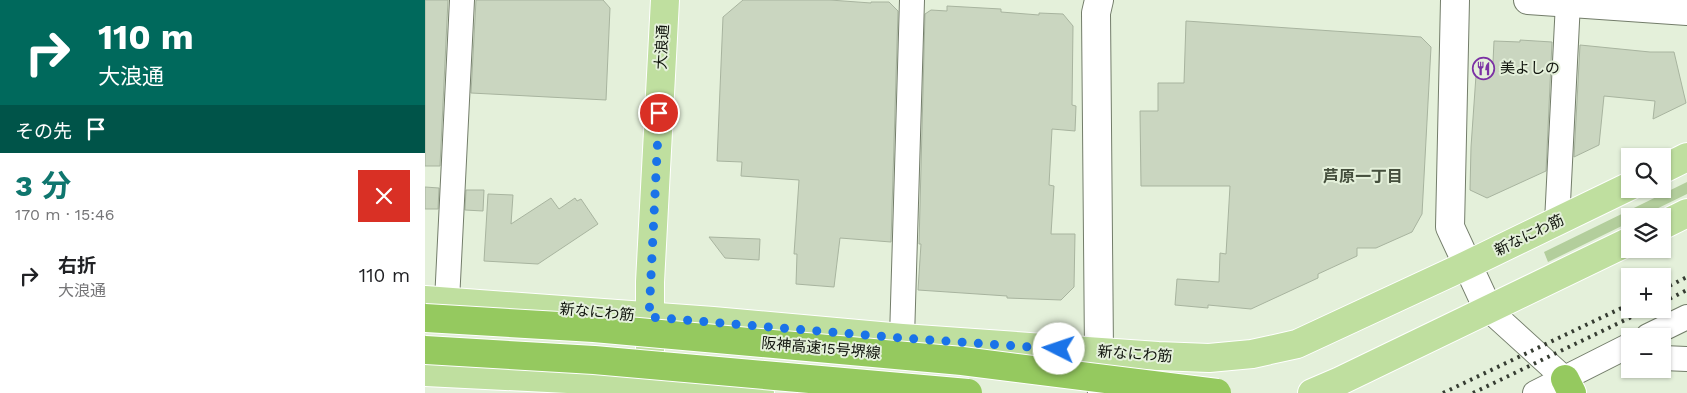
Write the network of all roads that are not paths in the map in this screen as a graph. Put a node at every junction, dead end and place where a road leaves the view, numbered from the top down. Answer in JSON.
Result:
{"nodes":[{"id":1,"x":462,"y":0,"type":"edge"},
{"id":2,"x":665,"y":0,"type":"edge"},
{"id":3,"x":912,"y":0,"type":"edge"},
{"id":4,"x":1099,"y":0,"type":"edge"},
{"id":5,"x":1455,"y":0,"type":"edge"},
{"id":6,"x":1528,"y":0,"type":"edge"},
{"id":7,"x":1568,"y":2,"type":"junction"},
{"id":8,"x":1687,"y":11,"type":"edge"},
{"id":9,"x":1687,"y":157,"type":"edge"},
{"id":10,"x":1671,"y":166,"type":"edge"},
{"id":11,"x":1621,"y":190,"type":"edge"},
{"id":12,"x":1687,"y":213,"type":"edge"},
{"id":13,"x":1671,"y":221,"type":"edge"},
{"id":14,"x":1557,"y":222,"type":"junction"},
{"id":15,"x":1621,"y":245,"type":"edge"},
{"id":16,"x":1467,"y":266,"type":"junction"},
{"id":17,"x":436,"y":301,"type":"edge"},
{"id":18,"x":1488,"y":310,"type":"junction"},
{"id":19,"x":649,"y":317,"type":"junction"},
{"id":20,"x":425,"y":318,"type":"edge"},
{"id":21,"x":1687,"y":318,"type":"edge"},
{"id":22,"x":1665,"y":328,"type":"edge"},
{"id":23,"x":902,"y":338,"type":"junction"},
{"id":24,"x":425,"y":350,"type":"edge"},
{"id":25,"x":1099,"y":352,"type":"junction"},
{"id":26,"x":1619,"y":356,"type":"edge"},
{"id":27,"x":1671,"y":358,"type":"edge"},
{"id":28,"x":1687,"y":359,"type":"edge"},
{"id":29,"x":425,"y":372,"type":"edge"},
{"id":30,"x":1569,"y":386,"type":"edge"},
{"id":31,"x":650,"y":389,"type":"edge"},
{"id":32,"x":760,"y":393,"type":"edge"},
{"id":33,"x":968,"y":393,"type":"edge"},
{"id":34,"x":1102,"y":393,"type":"edge"},
{"id":35,"x":1217,"y":393,"type":"edge"},
{"id":36,"x":1312,"y":393,"type":"edge"},
{"id":37,"x":1535,"y":393,"type":"edge"}],
"edges":[{"from":1,"to":17,"type":"street"},
{"from":2,"to":19,"type":"main road","name":"大浪通"},
{"from":3,"to":23,"type":"street"},
{"from":4,"to":25,"type":"street"},
{"from":5,"to":16,"type":"street"},
{"from":6,"to":7,"type":"street"},
{"from":7,"to":8,"type":"street"},
{"from":7,"to":14,"type":"street"},
{"from":9,"to":10,"type":"main road"},
{"from":11,"to":14,"type":"main road","name":"新なにわ筋"},
{"from":12,"to":13,"type":"main road"},
{"from":14,"to":16,"type":"main road","name":"新なにわ筋"},
{"from":15,"to":18,"type":"main road"},
{"from":16,"to":18,"type":"street"},
{"from":16,"to":25,"type":"main road","name":"新なにわ筋"},
{"from":17,"to":19,"type":"main road","name":"新なにわ筋"},
{"from":18,"to":30,"type":"street"},
{"from":18,"to":36,"type":"main road"},
{"from":19,"to":23,"type":"main road","name":"新なにわ筋"},
{"from":19,"to":31,"type":"main road","name":"大浪通"},
{"from":20,"to":35,"type":"highway","name":"阪神高速15号堺線","bridge":true},
{"from":21,"to":22,"type":"street"},
{"from":23,"to":25,"type":"main road","name":"新なにわ筋"},
{"from":24,"to":33,"type":"highway","bridge":true},
{"from":25,"to":34,"type":"street"},
{"from":26,"to":30,"type":"street"},
{"from":27,"to":28,"type":"street"},
{"from":29,"to":31,"type":"main road"},
{"from":30,"to":37,"type":"street"},
{"from":31,"to":32,"type":"main road"}]}
